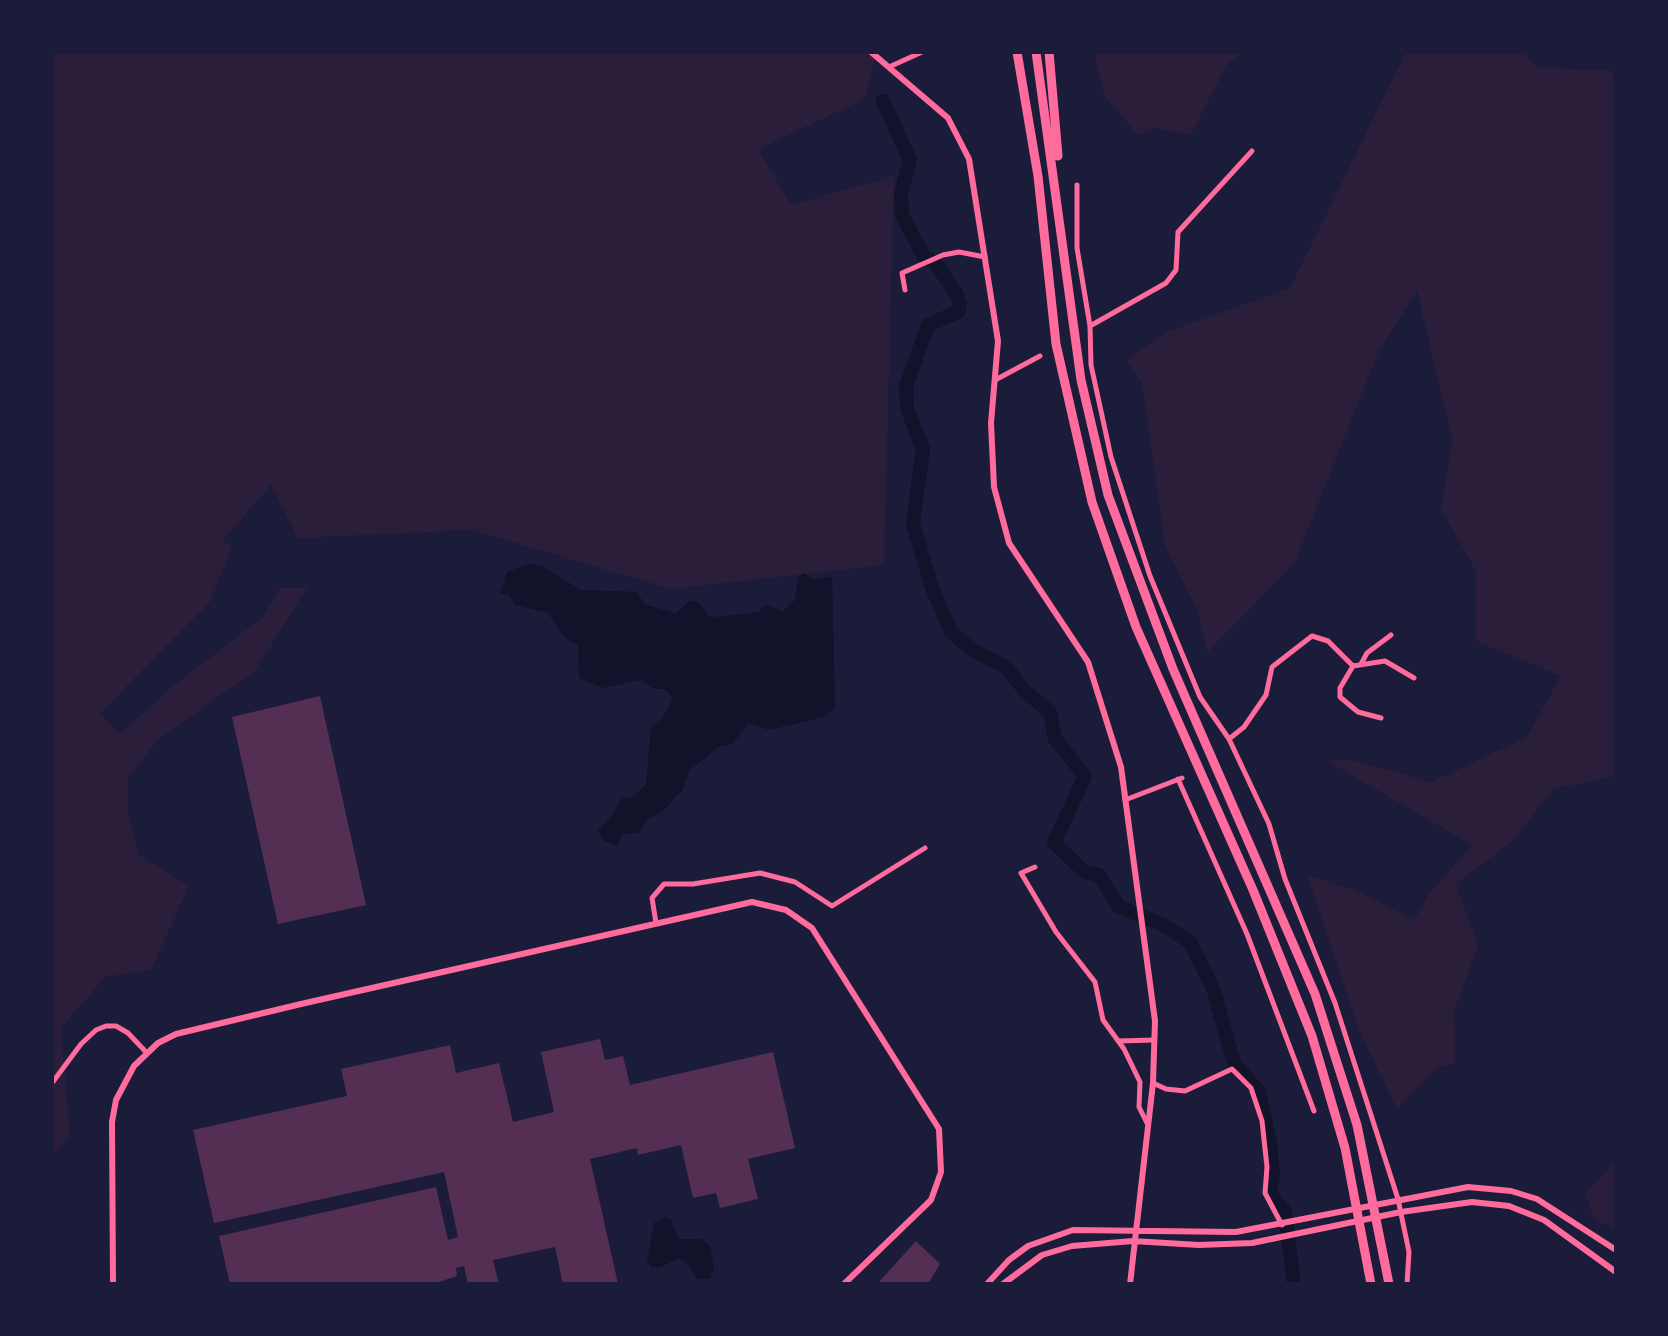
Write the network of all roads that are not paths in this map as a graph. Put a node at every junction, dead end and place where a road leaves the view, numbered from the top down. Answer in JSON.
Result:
{"nodes":[{"id":1,"x":871,"y":52,"type":"edge"},
{"id":2,"x":922,"y":52,"type":"edge"},
{"id":3,"x":1017,"y":52,"type":"edge"},
{"id":4,"x":1036,"y":52,"type":"edge"},
{"id":5,"x":1049,"y":52,"type":"edge"},
{"id":6,"x":889,"y":67,"type":"junction"},
{"id":7,"x":1252,"y":151,"type":"dead end"},
{"id":8,"x":1077,"y":185,"type":"dead end"},
{"id":9,"x":1059,"y":212,"type":"junction"},
{"id":10,"x":986,"y":257,"type":"junction"},
{"id":11,"x":905,"y":290,"type":"dead end"},
{"id":12,"x":1090,"y":326,"type":"junction"},
{"id":13,"x":1040,"y":356,"type":"dead end"},
{"id":14,"x":997,"y":379,"type":"junction"},
{"id":15,"x":1391,"y":635,"type":"dead end"},
{"id":16,"x":1361,"y":664,"type":"junction"},
{"id":17,"x":1353,"y":666,"type":"junction"},
{"id":18,"x":1414,"y":678,"type":"dead end"},
{"id":19,"x":1381,"y":718,"type":"dead end"},
{"id":20,"x":1229,"y":739,"type":"junction"},
{"id":21,"x":1125,"y":800,"type":"junction"},
{"id":22,"x":925,"y":848,"type":"dead end"},
{"id":23,"x":1035,"y":867,"type":"dead end"},
{"id":24,"x":656,"y":923,"type":"junction"},
{"id":25,"x":1154,"y":1040,"type":"junction"},
{"id":26,"x":1118,"y":1041,"type":"junction"},
{"id":27,"x":146,"y":1052,"type":"junction"},
{"id":28,"x":52,"y":1083,"type":"edge"},
{"id":29,"x":1153,"y":1083,"type":"junction"},
{"id":30,"x":1314,"y":1111,"type":"dead end"},
{"id":31,"x":1147,"y":1123,"type":"junction"},
{"id":32,"x":1398,"y":1199,"type":"junction"},
{"id":33,"x":1401,"y":1212,"type":"junction"},
{"id":34,"x":1282,"y":1225,"type":"junction"},
{"id":35,"x":1135,"y":1229,"type":"junction"},
{"id":36,"x":1133,"y":1241,"type":"junction"},
{"id":37,"x":1616,"y":1250,"type":"edge"},
{"id":38,"x":1616,"y":1272,"type":"edge"},
{"id":39,"x":113,"y":1284,"type":"edge"},
{"id":40,"x":844,"y":1284,"type":"edge"},
{"id":41,"x":987,"y":1284,"type":"edge"},
{"id":42,"x":1003,"y":1284,"type":"edge"},
{"id":43,"x":1130,"y":1284,"type":"edge"},
{"id":44,"x":1371,"y":1284,"type":"edge"},
{"id":45,"x":1389,"y":1284,"type":"edge"},
{"id":46,"x":1407,"y":1284,"type":"edge"}],
"edges":[{"from":1,"to":6,"type":"street"},
{"from":2,"to":6,"type":"street"},
{"from":3,"to":44,"type":"highway"},
{"from":4,"to":9,"type":"highway"},
{"from":5,"to":9,"type":"highway"},
{"from":6,"to":10,"type":"street"},
{"from":7,"to":12,"type":"street"},
{"from":8,"to":12,"type":"street"},
{"from":9,"to":45,"type":"highway"},
{"from":10,"to":11,"type":"street"},
{"from":10,"to":14,"type":"street"},
{"from":12,"to":20,"type":"street"},
{"from":13,"to":14,"type":"street"},
{"from":14,"to":21,"type":"street"},
{"from":15,"to":16,"type":"street"},
{"from":16,"to":17,"type":"street"},
{"from":16,"to":18,"type":"street"},
{"from":17,"to":19,"type":"street"},
{"from":17,"to":20,"type":"street"},
{"from":20,"to":32,"type":"street"},
{"from":21,"to":25,"type":"street"},
{"from":21,"to":30,"type":"street"},
{"from":22,"to":24,"type":"street"},
{"from":23,"to":26,"type":"street"},
{"from":24,"to":27,"type":"street"},
{"from":24,"to":40,"type":"street"},
{"from":25,"to":26,"type":"street"},
{"from":25,"to":29,"type":"street"},
{"from":26,"to":31,"type":"street"},
{"from":27,"to":28,"type":"street"},
{"from":27,"to":39,"type":"street"},
{"from":29,"to":31,"type":"street"},
{"from":29,"to":34,"type":"street"},
{"from":31,"to":35,"type":"street"},
{"from":32,"to":33,"type":"street"},
{"from":32,"to":34,"type":"street"},
{"from":32,"to":37,"type":"street"},
{"from":33,"to":36,"type":"street"},
{"from":33,"to":38,"type":"street"},
{"from":33,"to":46,"type":"street"},
{"from":34,"to":35,"type":"street"},
{"from":35,"to":36,"type":"street"},
{"from":35,"to":41,"type":"street"},
{"from":36,"to":42,"type":"street"},
{"from":36,"to":43,"type":"street"}]}
